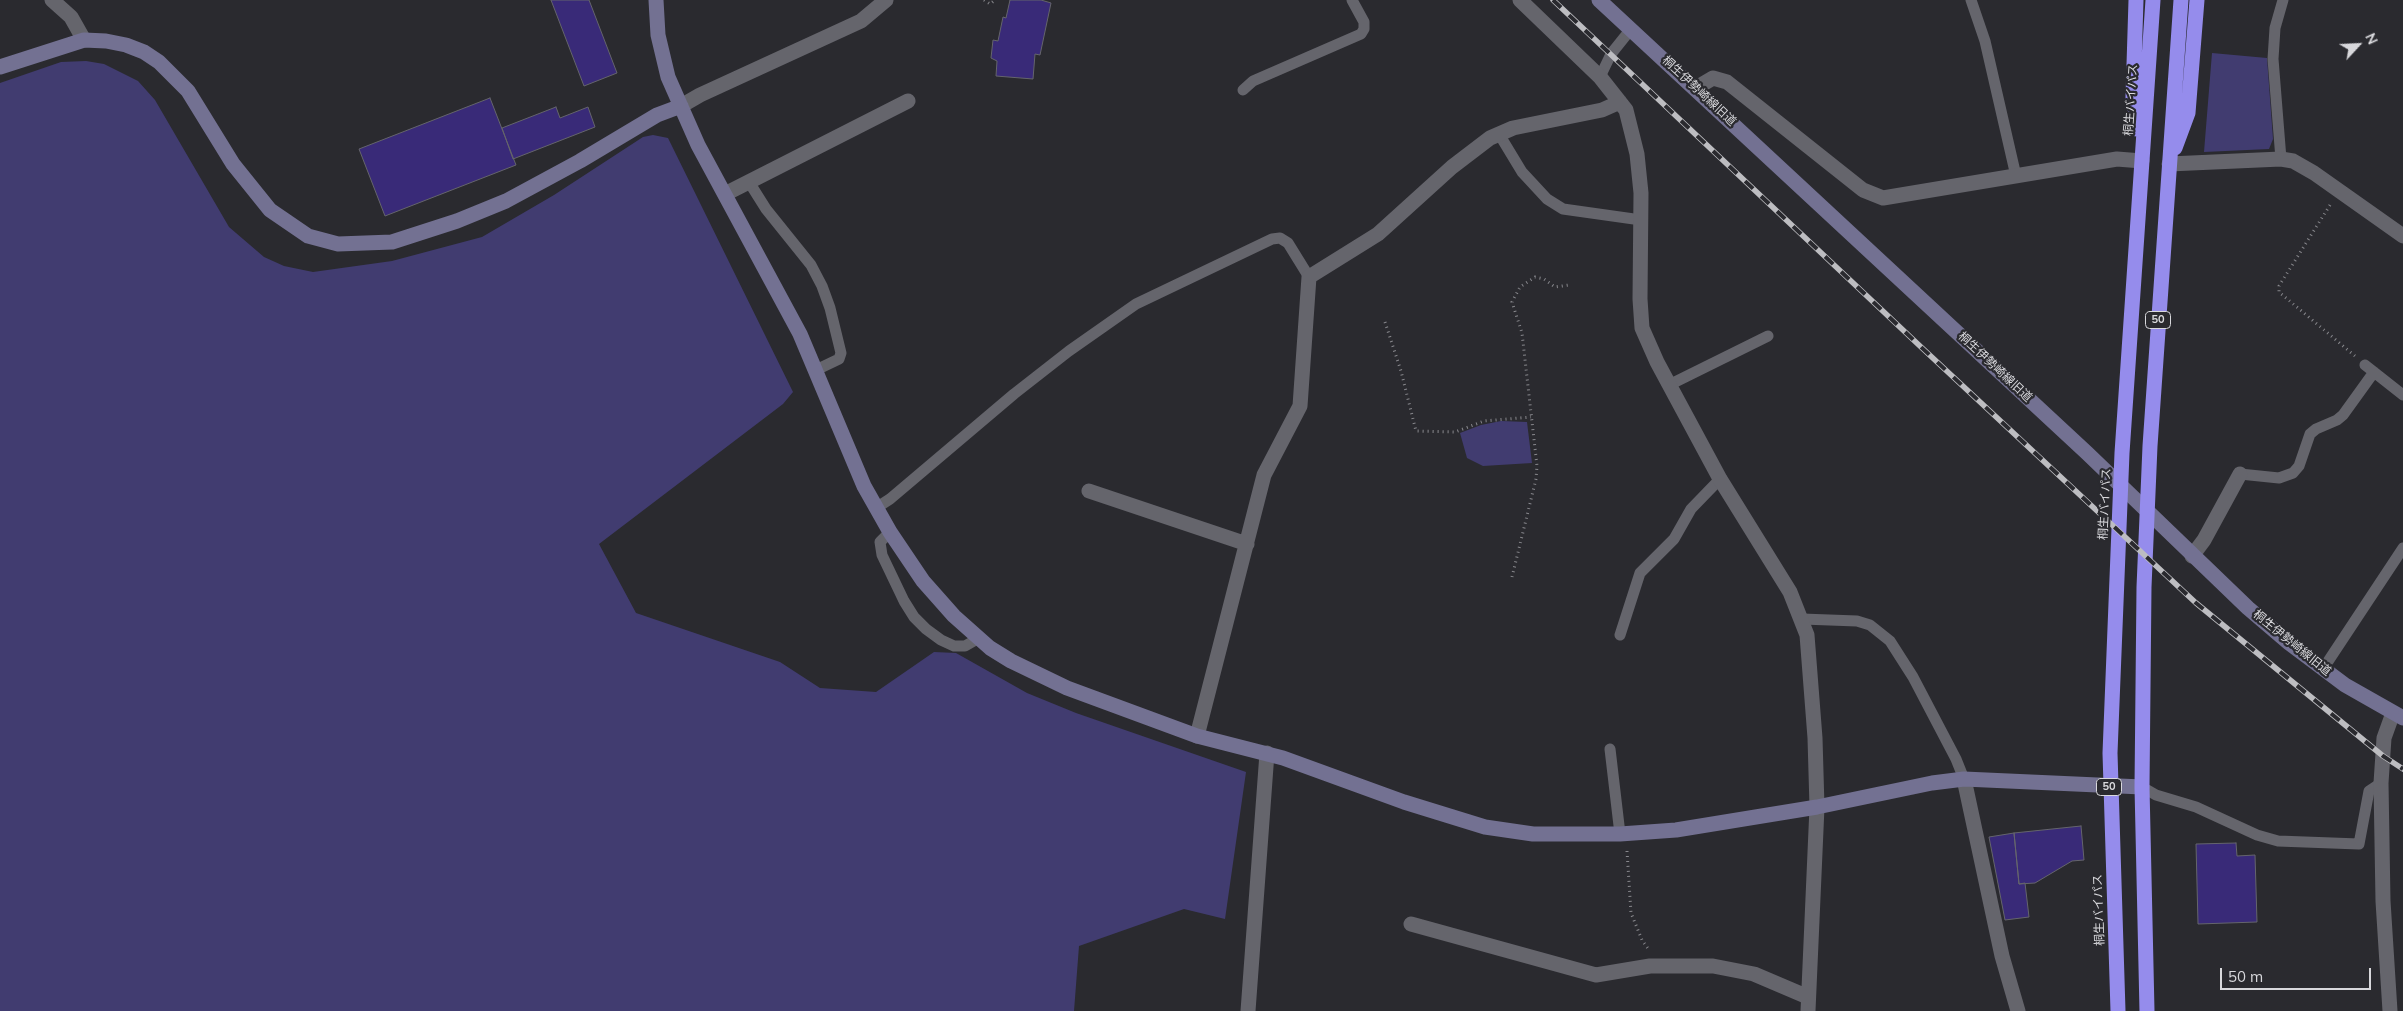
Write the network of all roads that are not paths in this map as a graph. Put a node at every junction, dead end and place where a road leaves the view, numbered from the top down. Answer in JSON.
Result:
{"nodes":[{"id":1,"x":52,"y":0,"type":"edge"},
{"id":2,"x":656,"y":0,"type":"edge"},
{"id":3,"x":886,"y":0,"type":"edge"},
{"id":4,"x":1352,"y":0,"type":"edge"},
{"id":5,"x":1520,"y":0,"type":"edge"},
{"id":6,"x":1971,"y":0,"type":"edge"},
{"id":7,"x":2136,"y":0,"type":"edge"},
{"id":8,"x":2153,"y":0,"type":"edge"},
{"id":9,"x":2181,"y":0,"type":"edge"},
{"id":10,"x":2197,"y":0,"type":"edge"},
{"id":11,"x":2282,"y":0,"type":"edge"},
{"id":12,"x":1602,"y":1,"type":"edge"},
{"id":13,"x":1631,"y":29,"type":"junction"},
{"id":14,"x":84,"y":40,"type":"junction"},
{"id":15,"x":1,"y":65,"type":"edge"},
{"id":16,"x":1600,"y":77,"type":"junction"},
{"id":17,"x":1696,"y":88,"type":"junction"},
{"id":18,"x":1242,"y":90,"type":"dead end"},
{"id":19,"x":908,"y":101,"type":"dead end"},
{"id":20,"x":1620,"y":102,"type":"junction"},
{"id":21,"x":681,"y":106,"type":"junction"},
{"id":22,"x":1499,"y":134,"type":"junction"},
{"id":23,"x":2282,"y":159,"type":"junction"},
{"id":24,"x":2142,"y":161,"type":"junction"},
{"id":25,"x":2169,"y":164,"type":"junction"},
{"id":26,"x":2016,"y":176,"type":"junction"},
{"id":27,"x":749,"y":182,"type":"junction"},
{"id":28,"x":724,"y":194,"type":"junction"},
{"id":29,"x":1641,"y":220,"type":"junction"},
{"id":30,"x":2403,"y":236,"type":"edge"},
{"id":31,"x":1310,"y":277,"type":"junction"},
{"id":32,"x":1768,"y":336,"type":"dead end"},
{"id":33,"x":816,"y":370,"type":"junction"},
{"id":34,"x":1669,"y":385,"type":"junction"},
{"id":35,"x":2403,"y":395,"type":"edge"},
{"id":36,"x":2240,"y":474,"type":"joint"},
{"id":37,"x":1720,"y":479,"type":"junction"},
{"id":38,"x":1089,"y":491,"type":"dead end"},
{"id":39,"x":876,"y":508,"type":"junction"},
{"id":40,"x":890,"y":532,"type":"junction"},
{"id":41,"x":1247,"y":544,"type":"junction"},
{"id":42,"x":2403,"y":548,"type":"edge"},
{"id":43,"x":2192,"y":556,"type":"junction"},
{"id":44,"x":1802,"y":619,"type":"junction"},
{"id":45,"x":1620,"y":635,"type":"dead end"},
{"id":46,"x":979,"y":638,"type":"junction"},
{"id":47,"x":2323,"y":669,"type":"junction"},
{"id":48,"x":2398,"y":716,"type":"edge"},
{"id":49,"x":1197,"y":736,"type":"junction"},
{"id":50,"x":1610,"y":749,"type":"dead end"},
{"id":51,"x":1267,"y":753,"type":"junction"},
{"id":52,"x":1964,"y":779,"type":"junction"},
{"id":53,"x":2381,"y":783,"type":"junction"},
{"id":54,"x":2109,"y":785,"type":"junction"},
{"id":55,"x":2142,"y":788,"type":"junction"},
{"id":56,"x":1817,"y":807,"type":"junction"},
{"id":57,"x":1623,"y":833,"type":"junction"},
{"id":58,"x":1410,"y":924,"type":"dead end"},
{"id":59,"x":1808,"y":1004,"type":"edge"},
{"id":60,"x":1248,"y":1011,"type":"edge"},
{"id":61,"x":2018,"y":1011,"type":"edge"},
{"id":62,"x":2118,"y":1011,"type":"edge"},
{"id":63,"x":2147,"y":1011,"type":"edge"},
{"id":64,"x":2390,"y":1011,"type":"edge"}],
"edges":[{"from":1,"to":14,"type":"street"},
{"from":2,"to":21,"type":"street"},
{"from":3,"to":21,"type":"street"},
{"from":4,"to":18,"type":"lane"},
{"from":5,"to":16,"type":"street"},
{"from":6,"to":26,"type":"lane"},
{"from":7,"to":24,"type":"highway","number":"50"},
{"from":8,"to":24,"type":"highway","name":"桐生バイパス","number":"50"},
{"from":9,"to":25,"type":"highway","number":"50"},
{"from":10,"to":25,"type":"highway","number":"50"},
{"from":11,"to":23,"type":"lane"},
{"from":12,"to":13,"type":"street","name":"桐生伊勢崎線旧道"},
{"from":13,"to":16,"type":"lane"},
{"from":13,"to":17,"type":"street","name":"桐生伊勢崎線旧道"},
{"from":14,"to":15,"type":"street"},
{"from":14,"to":21,"type":"street"},
{"from":16,"to":20,"type":"street"},
{"from":17,"to":26,"type":"street"},
{"from":17,"to":43,"type":"street","name":"桐生伊勢崎線旧道"},
{"from":19,"to":27,"type":"street"},
{"from":20,"to":22,"type":"street"},
{"from":20,"to":29,"type":"street"},
{"from":21,"to":28,"type":"street"},
{"from":22,"to":29,"type":"lane"},
{"from":22,"to":31,"type":"street"},
{"from":23,"to":25,"type":"street"},
{"from":23,"to":30,"type":"street"},
{"from":24,"to":26,"type":"street"},
{"from":24,"to":54,"type":"highway","name":"桐生バイパス","number":"50"},
{"from":25,"to":55,"type":"highway","number":"50"},
{"from":27,"to":28,"type":"street"},
{"from":27,"to":33,"type":"lane"},
{"from":28,"to":33,"type":"street"},
{"from":29,"to":34,"type":"street"},
{"from":31,"to":39,"type":"lane"},
{"from":31,"to":41,"type":"street"},
{"from":32,"to":34,"type":"lane"},
{"from":33,"to":39,"type":"street"},
{"from":34,"to":37,"type":"street"},
{"from":35,"to":36,"type":"lane"},
{"from":36,"to":43,"type":"street"},
{"from":37,"to":44,"type":"street"},
{"from":37,"to":45,"type":"lane"},
{"from":38,"to":41,"type":"street"},
{"from":39,"to":40,"type":"street"},
{"from":40,"to":46,"type":"street"},
{"from":40,"to":46,"type":"lane"},
{"from":41,"to":49,"type":"street"},
{"from":42,"to":47,"type":"lane"},
{"from":43,"to":47,"type":"street","name":"桐生伊勢崎線旧道"},
{"from":44,"to":52,"type":"lane"},
{"from":44,"to":56,"type":"street"},
{"from":46,"to":49,"type":"street"},
{"from":47,"to":48,"type":"street","name":"桐生伊勢崎線旧道"},
{"from":48,"to":53,"type":"street"},
{"from":49,"to":51,"type":"street"},
{"from":50,"to":57,"type":"lane"},
{"from":51,"to":57,"type":"street"},
{"from":51,"to":60,"type":"street"},
{"from":52,"to":54,"type":"street"},
{"from":52,"to":56,"type":"street"},
{"from":52,"to":61,"type":"street"},
{"from":53,"to":55,"type":"lane"},
{"from":53,"to":64,"type":"street"},
{"from":54,"to":55,"type":"street"},
{"from":54,"to":62,"type":"highway","name":"桐生バイパス","number":"50"},
{"from":55,"to":63,"type":"highway","number":"50"},
{"from":56,"to":57,"type":"street"},
{"from":56,"to":59,"type":"street"},
{"from":58,"to":59,"type":"street"}]}
